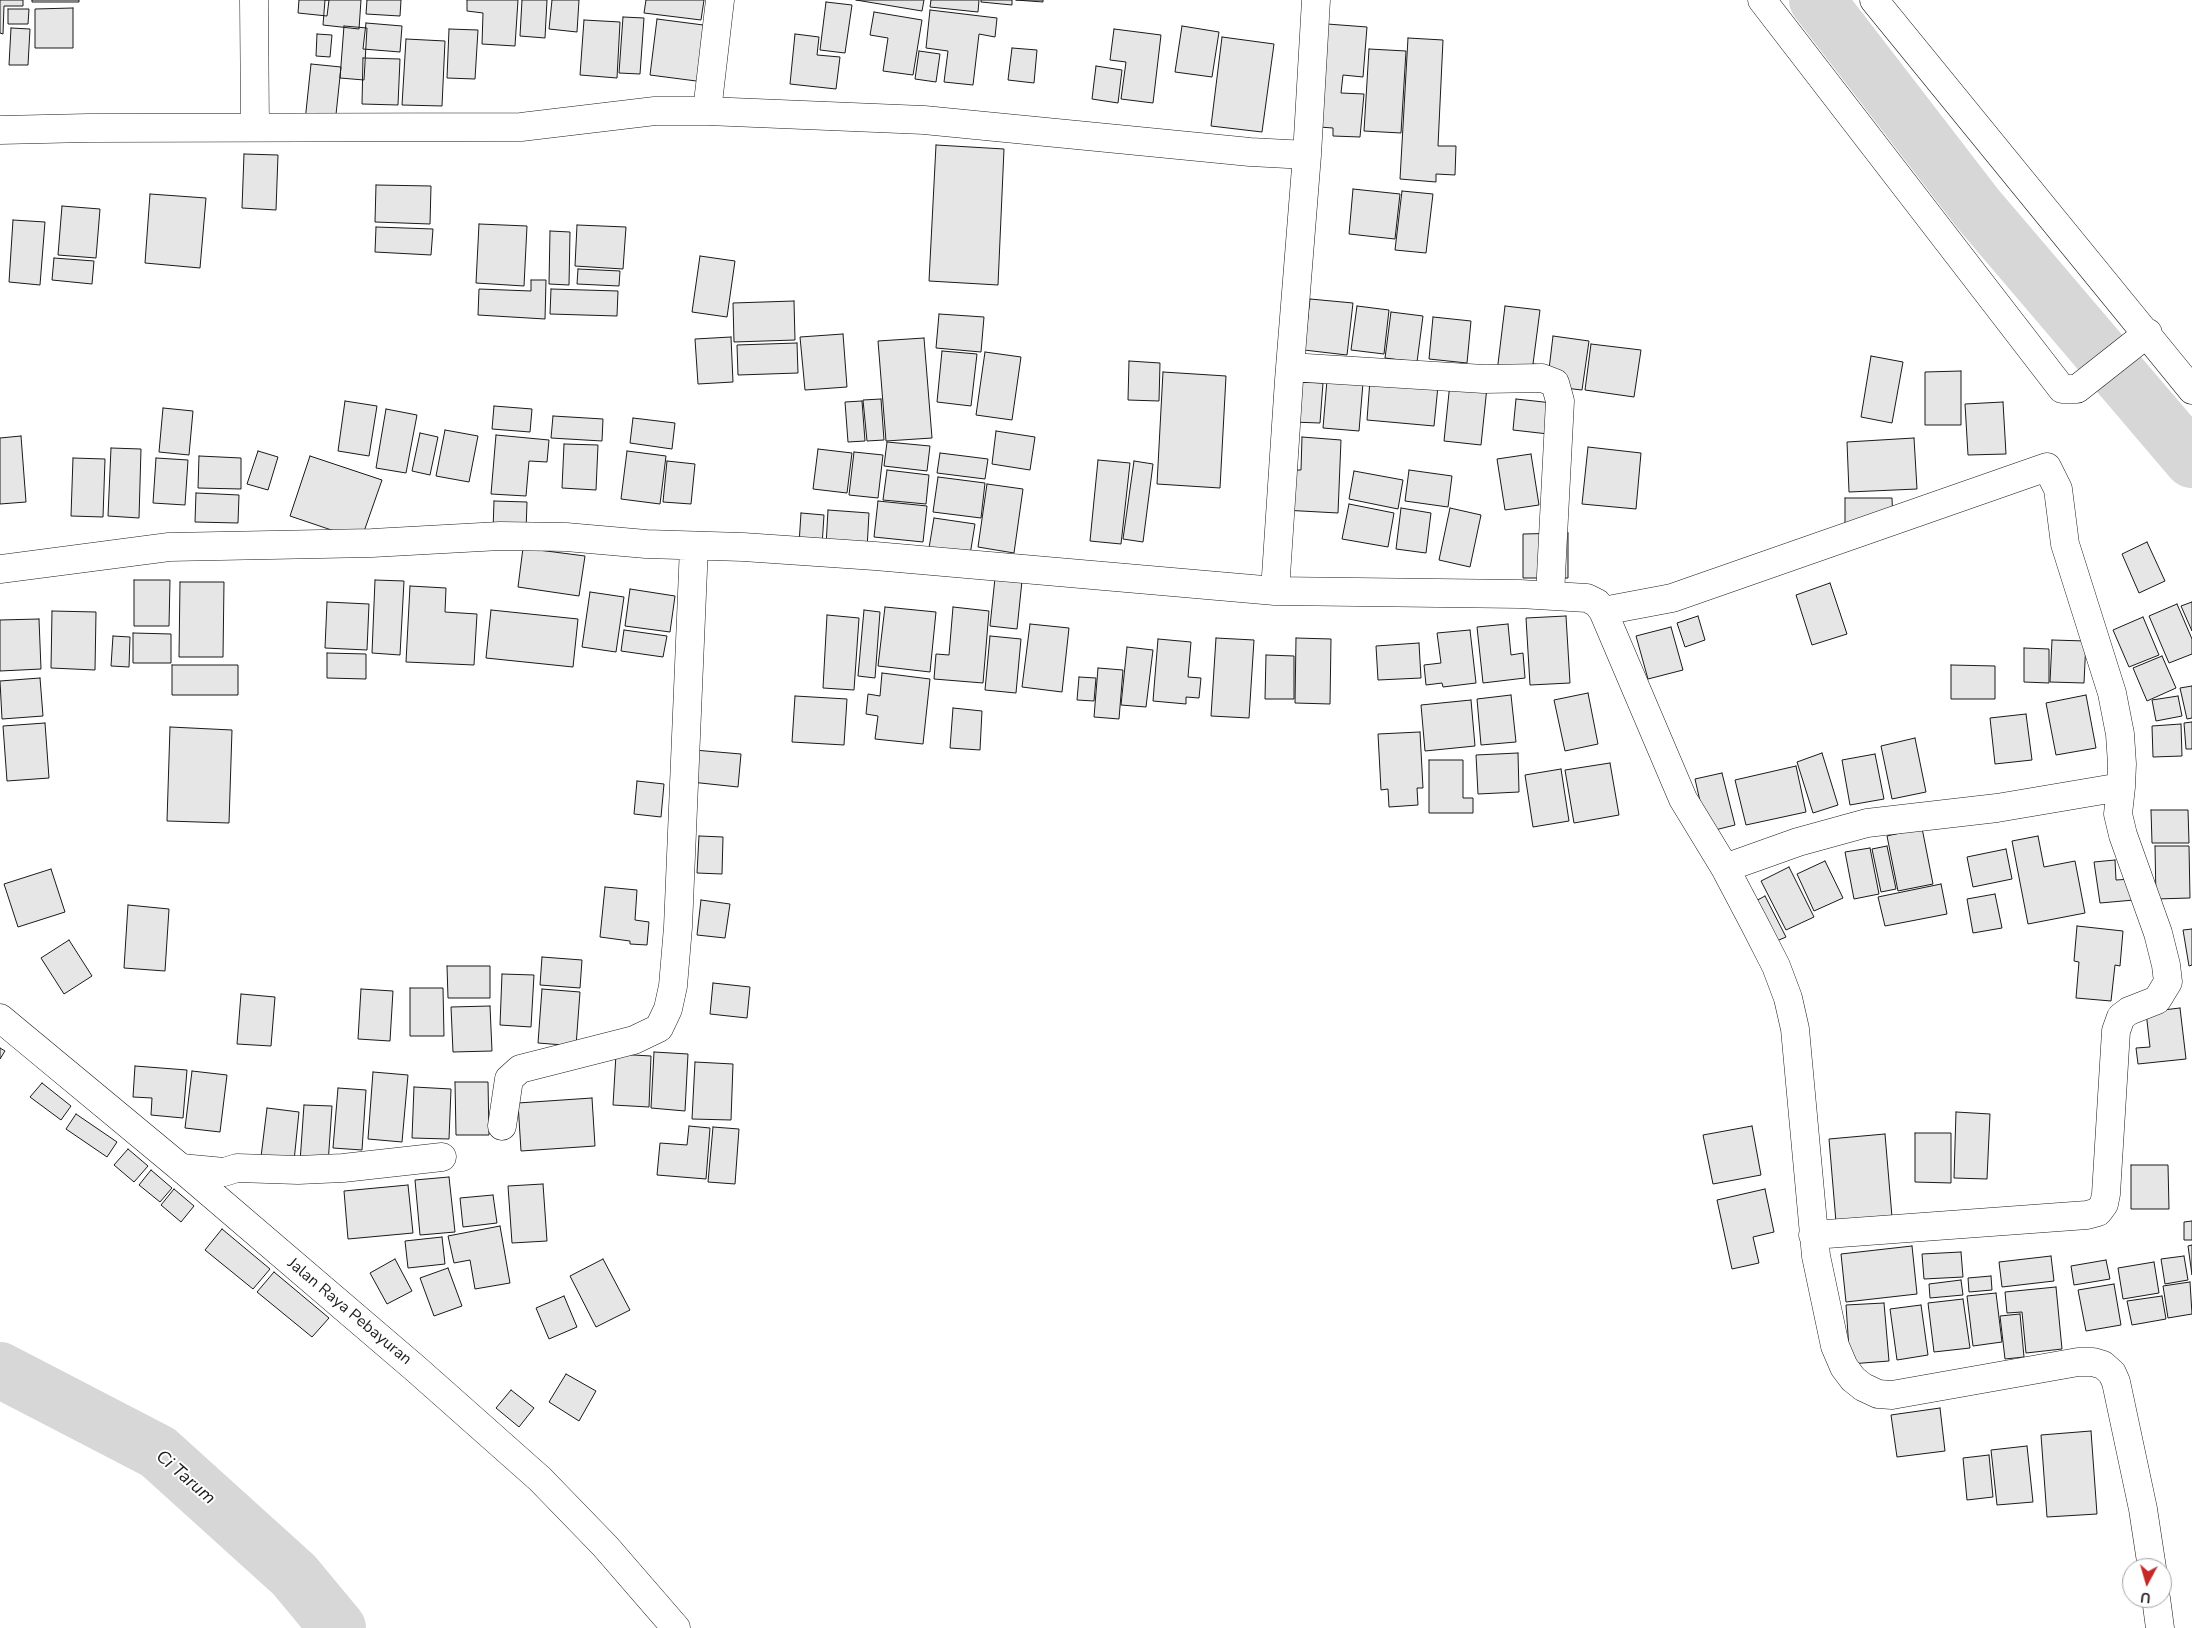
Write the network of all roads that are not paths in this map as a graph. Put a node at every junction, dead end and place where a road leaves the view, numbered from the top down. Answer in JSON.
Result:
{"nodes":[{"id":1,"x":254,"y":0,"type":"edge"},
{"id":2,"x":720,"y":0,"type":"edge"},
{"id":3,"x":1316,"y":0,"type":"edge"},
{"id":4,"x":1762,"y":0,"type":"edge"},
{"id":5,"x":1874,"y":0,"type":"edge"},
{"id":6,"x":707,"y":111,"type":"junction"},
{"id":7,"x":255,"y":127,"type":"junction"},
{"id":8,"x":0,"y":130,"type":"edge"},
{"id":9,"x":1307,"y":155,"type":"junction"},
{"id":10,"x":2142,"y":338,"type":"junction"},
{"id":11,"x":1290,"y":366,"type":"junction"},
{"id":12,"x":2192,"y":390,"type":"edge"},
{"id":13,"x":694,"y":546,"type":"junction"},
{"id":14,"x":0,"y":569,"type":"edge"},
{"id":15,"x":1276,"y":591,"type":"junction"},
{"id":16,"x":1550,"y":595,"type":"junction"},
{"id":17,"x":1603,"y":611,"type":"junction"},
{"id":18,"x":2120,"y":787,"type":"junction"},
{"id":19,"x":1725,"y":868,"type":"junction"},
{"id":20,"x":0,"y":1018,"type":"edge"},
{"id":21,"x":502,"y":1126,"type":"dead end"},
{"id":22,"x":442,"y":1157,"type":"dead end"},
{"id":23,"x":181,"y":1168,"type":"junction"},
{"id":24,"x":1814,"y":1235,"type":"junction"},
{"id":25,"x":2150,"y":1558,"type":"edge"},
{"id":26,"x":2157,"y":1608,"type":"edge"},
{"id":27,"x":676,"y":1628,"type":"edge"},
{"id":28,"x":2160,"y":1628,"type":"edge"}],
"edges":[{"from":1,"to":7,"type":"street"},
{"from":2,"to":6,"type":"street"},
{"from":3,"to":9,"type":"street"},
{"from":4,"to":10,"type":"street"},
{"from":5,"to":10,"type":"street"},
{"from":6,"to":7,"type":"street"},
{"from":6,"to":9,"type":"street"},
{"from":7,"to":8,"type":"street"},
{"from":9,"to":11,"type":"street"},
{"from":10,"to":12,"type":"street"},
{"from":11,"to":15,"type":"street"},
{"from":11,"to":16,"type":"street"},
{"from":13,"to":14,"type":"street"},
{"from":13,"to":15,"type":"street"},
{"from":13,"to":21,"type":"street"},
{"from":15,"to":16,"type":"street"},
{"from":16,"to":17,"type":"street"},
{"from":17,"to":18,"type":"street"},
{"from":17,"to":19,"type":"street"},
{"from":18,"to":19,"type":"street"},
{"from":18,"to":24,"type":"street"},
{"from":19,"to":24,"type":"street"},
{"from":20,"to":23,"type":"street","name":"Jalan Raya Pebayuran"},
{"from":22,"to":23,"type":"street"},
{"from":23,"to":27,"type":"street","name":"Jalan Raya Pebayuran"},
{"from":24,"to":25,"type":"street"},
{"from":26,"to":28,"type":"street"}]}
